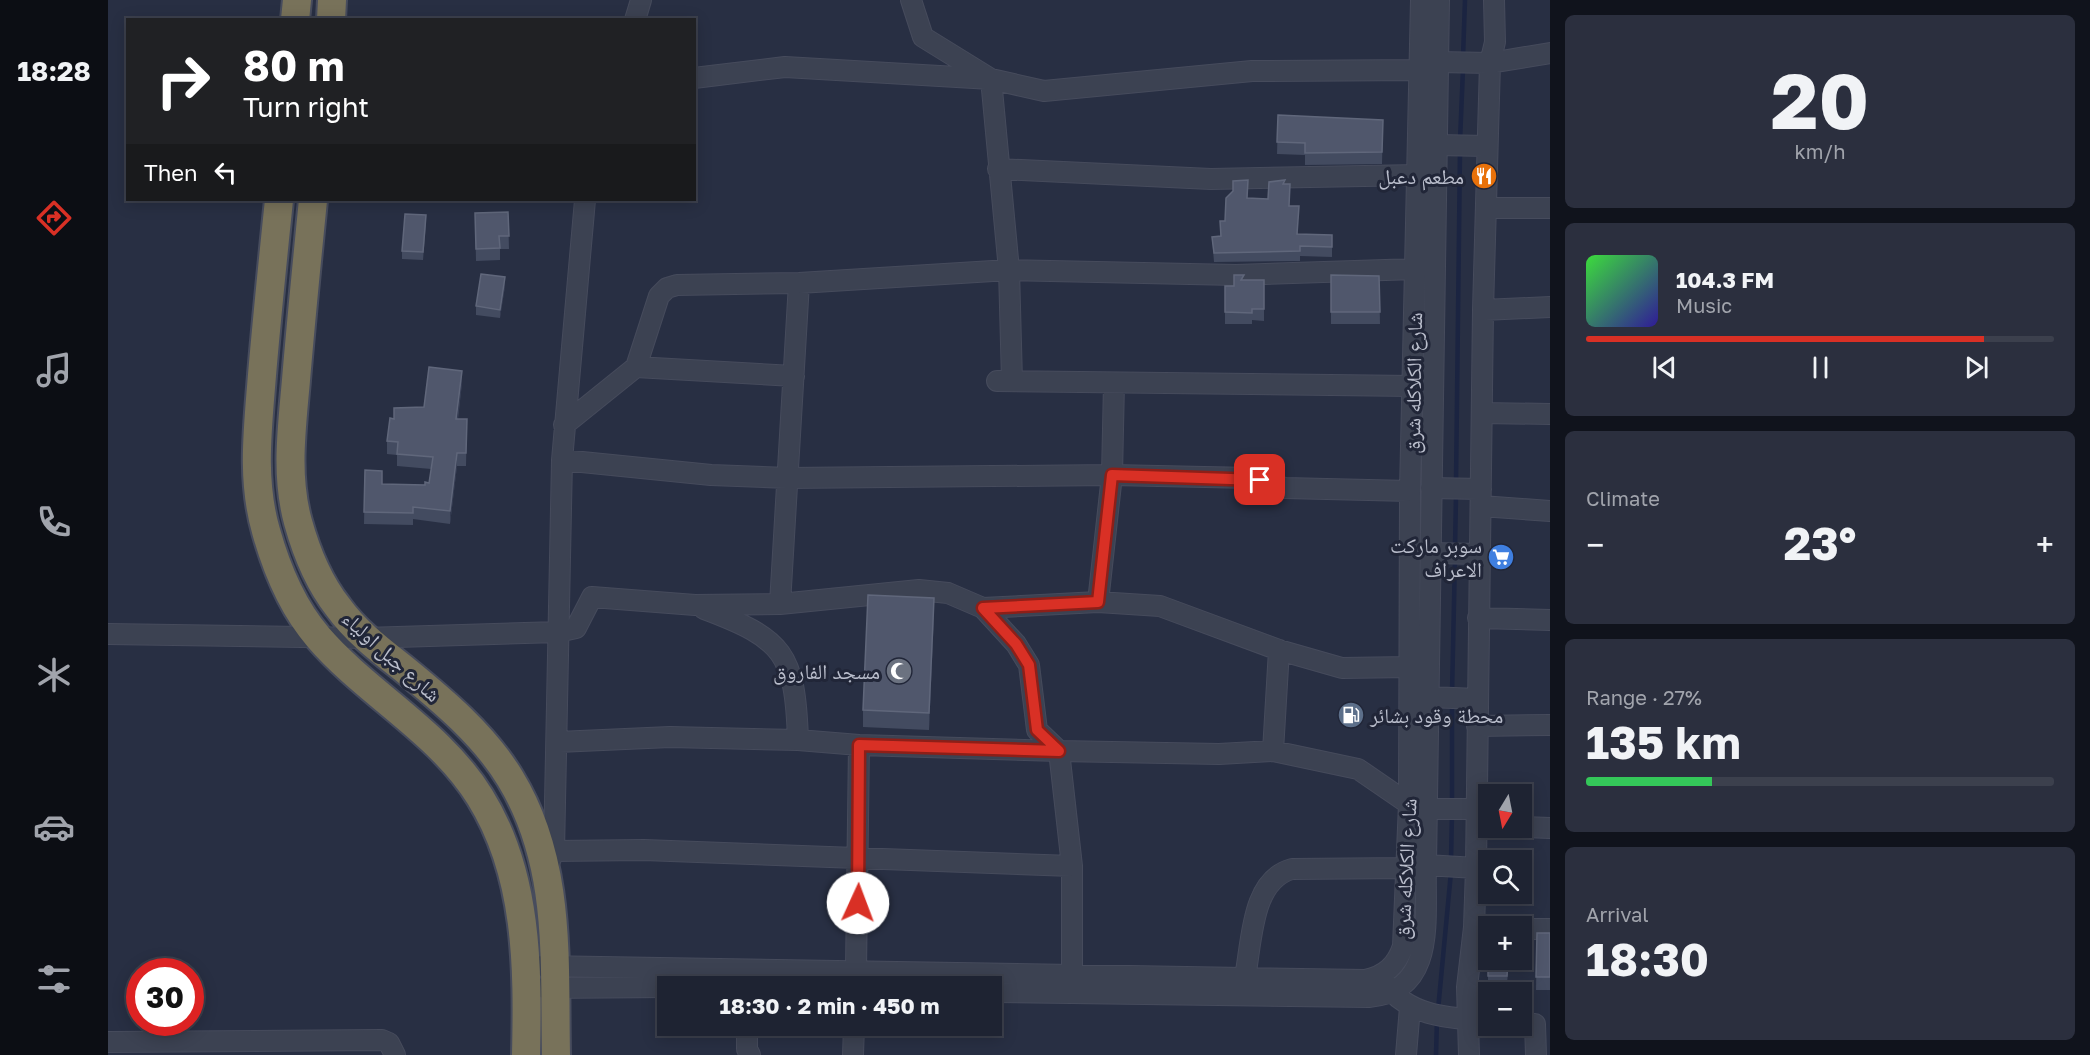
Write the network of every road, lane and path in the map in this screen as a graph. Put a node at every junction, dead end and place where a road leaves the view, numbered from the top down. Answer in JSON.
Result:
{"nodes":[{"id":1,"x":297,"y":0,"type":"edge"},
{"id":2,"x":332,"y":0,"type":"edge"},
{"id":3,"x":641,"y":0,"type":"edge"},
{"id":4,"x":911,"y":0,"type":"edge"},
{"id":5,"x":1420,"y":0,"type":"edge"},
{"id":6,"x":1440,"y":0,"type":"edge"},
{"id":7,"x":1494,"y":0,"type":"edge"},
{"id":8,"x":296,"y":18,"type":"edge"},
{"id":9,"x":331,"y":18,"type":"edge"},
{"id":10,"x":636,"y":18,"type":"edge"},
{"id":11,"x":1550,"y":53,"type":"edge"},
{"id":12,"x":1438,"y":62,"type":"junction"},
{"id":13,"x":1490,"y":63,"type":"junction"},
{"id":14,"x":1420,"y":70,"type":"junction"},
{"id":15,"x":696,"y":78,"type":"edge"},
{"id":16,"x":991,"y":79,"type":"junction"},
{"id":17,"x":1437,"y":145,"type":"junction"},
{"id":18,"x":1487,"y":146,"type":"junction"},
{"id":19,"x":998,"y":169,"type":"junction"},
{"id":20,"x":1418,"y":175,"type":"junction"},
{"id":21,"x":279,"y":201,"type":"edge"},
{"id":22,"x":313,"y":201,"type":"edge"},
{"id":23,"x":585,"y":201,"type":"edge"},
{"id":24,"x":1486,"y":208,"type":"junction"},
{"id":25,"x":1550,"y":208,"type":"edge"},
{"id":26,"x":1416,"y":269,"type":"junction"},
{"id":27,"x":1009,"y":270,"type":"junction"},
{"id":28,"x":799,"y":283,"type":"junction"},
{"id":29,"x":1550,"y":307,"type":"edge"},
{"id":30,"x":1483,"y":310,"type":"junction"},
{"id":31,"x":636,"y":367,"type":"junction"},
{"id":32,"x":794,"y":376,"type":"junction"},
{"id":33,"x":1114,"y":383,"type":"junction"},
{"id":34,"x":1412,"y":386,"type":"junction"},
{"id":35,"x":1483,"y":413,"type":"junction"},
{"id":36,"x":1550,"y":414,"type":"edge"},
{"id":37,"x":564,"y":425,"type":"junction"},
{"id":38,"x":562,"y":460,"type":"junction"},
{"id":39,"x":1112,"y":475,"type":"junction"},
{"id":40,"x":788,"y":478,"type":"junction"},
{"id":41,"x":1431,"y":488,"type":"junction"},
{"id":42,"x":1410,"y":491,"type":"junction"},
{"id":43,"x":1481,"y":497,"type":"junction"},
{"id":44,"x":1550,"y":511,"type":"edge"},
{"id":45,"x":1430,"y":553,"type":"junction"},
{"id":46,"x":1480,"y":554,"type":"junction"},
{"id":47,"x":1098,"y":602,"type":"junction"},
{"id":48,"x":780,"y":604,"type":"junction"},
{"id":49,"x":695,"y":605,"type":"junction"},
{"id":50,"x":983,"y":608,"type":"junction"},
{"id":51,"x":1478,"y":618,"type":"junction"},
{"id":52,"x":1550,"y":620,"type":"edge"},
{"id":53,"x":558,"y":632,"type":"junction"},
{"id":54,"x":108,"y":633,"type":"edge"},
{"id":55,"x":318,"y":637,"type":"junction"},
{"id":56,"x":365,"y":638,"type":"junction"},
{"id":57,"x":1279,"y":650,"type":"junction"},
{"id":58,"x":1409,"y":667,"type":"junction"},
{"id":59,"x":1429,"y":697,"type":"junction"},
{"id":60,"x":1477,"y":699,"type":"junction"},
{"id":61,"x":1477,"y":726,"type":"junction"},
{"id":62,"x":1550,"y":726,"type":"edge"},
{"id":63,"x":798,"y":740,"type":"junction"},
{"id":64,"x":558,"y":742,"type":"junction"},
{"id":65,"x":859,"y":745,"type":"junction"},
{"id":66,"x":1059,"y":751,"type":"junction"},
{"id":67,"x":1273,"y":751,"type":"junction"},
{"id":68,"x":1479,"y":784,"type":"edge"},
{"id":69,"x":1418,"y":806,"type":"junction"},
{"id":70,"x":1478,"y":819,"type":"edge"},
{"id":71,"x":1532,"y":827,"type":"edge"},
{"id":72,"x":1550,"y":828,"type":"edge"},
{"id":73,"x":1479,"y":838,"type":"edge"},
{"id":74,"x":551,"y":859,"type":"junction"},
{"id":75,"x":859,"y":859,"type":"junction"},
{"id":76,"x":1426,"y":865,"type":"junction"},
{"id":77,"x":1072,"y":866,"type":"junction"},
{"id":78,"x":1406,"y":868,"type":"junction"},
{"id":79,"x":1476,"y":868,"type":"junction"},
{"id":80,"x":1480,"y":916,"type":"edge"},
{"id":81,"x":1532,"y":928,"type":"edge"},
{"id":82,"x":1550,"y":929,"type":"edge"},
{"id":83,"x":1478,"y":941,"type":"edge"},
{"id":84,"x":856,"y":970,"type":"junction"},
{"id":85,"x":1072,"y":973,"type":"junction"},
{"id":86,"x":527,"y":977,"type":"junction"},
{"id":87,"x":556,"y":977,"type":"junction"},
{"id":88,"x":1245,"y":978,"type":"junction"},
{"id":89,"x":1386,"y":985,"type":"junction"},
{"id":90,"x":657,"y":986,"type":"edge"},
{"id":91,"x":1002,"y":992,"type":"edge"},
{"id":92,"x":1410,"y":1007,"type":"junction"},
{"id":93,"x":1478,"y":1017,"type":"edge"},
{"id":94,"x":1478,"y":1020,"type":"edge"},
{"id":95,"x":1478,"y":1023,"type":"edge"},
{"id":96,"x":1535,"y":1023,"type":"edge"},
{"id":97,"x":747,"y":1036,"type":"edge"},
{"id":98,"x":854,"y":1036,"type":"edge"},
{"id":99,"x":108,"y":1042,"type":"edge"},
{"id":100,"x":395,"y":1055,"type":"edge"},
{"id":101,"x":526,"y":1055,"type":"edge"},
{"id":102,"x":556,"y":1055,"type":"edge"},
{"id":103,"x":750,"y":1055,"type":"edge"},
{"id":104,"x":853,"y":1055,"type":"edge"},
{"id":105,"x":1406,"y":1055,"type":"edge"},
{"id":106,"x":1468,"y":1055,"type":"edge"},
{"id":107,"x":1536,"y":1055,"type":"edge"}],
"edges":[{"from":1,"to":8,"type":"highway"},
{"from":2,"to":9,"type":"highway"},
{"from":3,"to":10,"type":"street"},
{"from":4,"to":16,"type":"street"},
{"from":5,"to":14,"type":"street","name":"شارع الكلاكله شرق"},
{"from":6,"to":12,"type":"street","name":"شارع الكلاكله شرق"},
{"from":7,"to":13,"type":"street"},
{"from":11,"to":13,"type":"street"},
{"from":12,"to":13,"type":"street"},
{"from":12,"to":17,"type":"street","name":"شارع الكلاكله شرق"},
{"from":13,"to":18,"type":"street"},
{"from":14,"to":16,"type":"street"},
{"from":14,"to":20,"type":"street","name":"شارع الكلاكله شرق"},
{"from":15,"to":16,"type":"street"},
{"from":16,"to":19,"type":"street"},
{"from":17,"to":18,"type":"street"},
{"from":17,"to":41,"type":"street","name":"شارع الكلاكله شرق"},
{"from":18,"to":24,"type":"street"},
{"from":19,"to":20,"type":"street"},
{"from":19,"to":27,"type":"street"},
{"from":20,"to":26,"type":"street","name":"شارع الكلاكله شرق"},
{"from":21,"to":55,"type":"highway","name":"شارع جبل اولياء"},
{"from":22,"to":56,"type":"highway","name":"شارع جبل اولياء"},
{"from":23,"to":37,"type":"street"},
{"from":24,"to":25,"type":"street"},
{"from":24,"to":30,"type":"street"},
{"from":26,"to":27,"type":"street"},
{"from":26,"to":34,"type":"street","name":"شارع الكلاكله شرق"},
{"from":27,"to":28,"type":"street"},
{"from":27,"to":33,"type":"street"},
{"from":28,"to":31,"type":"street"},
{"from":28,"to":32,"type":"street"},
{"from":29,"to":30,"type":"street"},
{"from":30,"to":35,"type":"street"},
{"from":31,"to":32,"type":"street"},
{"from":31,"to":37,"type":"street"},
{"from":32,"to":40,"type":"street"},
{"from":33,"to":34,"type":"street"},
{"from":33,"to":39,"type":"street"},
{"from":34,"to":42,"type":"street","name":"شارع الكلاكله شرق"},
{"from":35,"to":36,"type":"street"},
{"from":35,"to":43,"type":"street"},
{"from":37,"to":38,"type":"street"},
{"from":38,"to":40,"type":"street"},
{"from":38,"to":53,"type":"street"},
{"from":39,"to":40,"type":"street"},
{"from":39,"to":42,"type":"street"},
{"from":39,"to":47,"type":"street"},
{"from":40,"to":48,"type":"street"},
{"from":41,"to":43,"type":"street"},
{"from":41,"to":45,"type":"street","name":"شارع الكلاكله شرق"},
{"from":42,"to":58,"type":"street","name":"شارع الكلاكله شرق"},
{"from":43,"to":44,"type":"street"},
{"from":43,"to":46,"type":"street"},
{"from":45,"to":46,"type":"street"},
{"from":45,"to":59,"type":"street","name":"شارع الكلاكله شرق"},
{"from":46,"to":51,"type":"street"},
{"from":47,"to":50,"type":"street"},
{"from":47,"to":57,"type":"street"},
{"from":48,"to":49,"type":"street"},
{"from":48,"to":50,"type":"street"},
{"from":49,"to":53,"type":"street"},
{"from":49,"to":63,"type":"street"},
{"from":50,"to":66,"type":"street"},
{"from":51,"to":52,"type":"street"},
{"from":51,"to":60,"type":"street"},
{"from":53,"to":56,"type":"street"},
{"from":53,"to":64,"type":"street"},
{"from":54,"to":55,"type":"street"},
{"from":55,"to":56,"type":"street"},
{"from":55,"to":86,"type":"highway","name":"شارع جبل اولياء"},
{"from":56,"to":74,"type":"highway","name":"شارع جبل اولياء"},
{"from":57,"to":58,"type":"street"},
{"from":57,"to":67,"type":"street"},
{"from":58,"to":69,"type":"street","name":"شارع الكلاكله شرق"},
{"from":59,"to":60,"type":"street"},
{"from":59,"to":69,"type":"street","name":"شارع الكلاكله شرق"},
{"from":60,"to":61,"type":"street"},
{"from":61,"to":62,"type":"street"},
{"from":61,"to":68,"type":"street"},
{"from":63,"to":64,"type":"street"},
{"from":63,"to":65,"type":"street"},
{"from":64,"to":74,"type":"street"},
{"from":65,"to":66,"type":"street"},
{"from":65,"to":75,"type":"street"},
{"from":66,"to":67,"type":"street"},
{"from":66,"to":77,"type":"street"},
{"from":67,"to":69,"type":"street"},
{"from":69,"to":70,"type":"street"},
{"from":69,"to":76,"type":"street","name":"شارع الكلاكله شرق"},
{"from":69,"to":78,"type":"street","name":"شارع الكلاكله شرق"},
{"from":71,"to":72,"type":"street"},
{"from":73,"to":79,"type":"street"},
{"from":74,"to":75,"type":"street"},
{"from":74,"to":87,"type":"highway","name":"شارع جبل اولياء"},
{"from":75,"to":77,"type":"street"},
{"from":75,"to":84,"type":"street"},
{"from":76,"to":79,"type":"street"},
{"from":76,"to":89,"type":"street","name":"شارع الكلاكله شرق"},
{"from":77,"to":85,"type":"street"},
{"from":78,"to":88,"type":"street"},
{"from":78,"to":89,"type":"street","name":"شارع الكلاكله شرق"},
{"from":79,"to":80,"type":"street"},
{"from":81,"to":82,"type":"street"},
{"from":83,"to":93,"type":"street"},
{"from":84,"to":85,"type":"street"},
{"from":84,"to":87,"type":"street"},
{"from":85,"to":88,"type":"street"},
{"from":86,"to":87,"type":"street"},
{"from":86,"to":101,"type":"highway","name":"شارع جبل اولياء"},
{"from":87,"to":90,"type":"street"},
{"from":87,"to":102,"type":"highway","name":"شارع جبل اولياء"},
{"from":88,"to":89,"type":"street"},
{"from":89,"to":91,"type":"street"},
{"from":89,"to":92,"type":"street"},
{"from":92,"to":94,"type":"street"},
{"from":92,"to":105,"type":"street"},
{"from":95,"to":106,"type":"street"},
{"from":96,"to":107,"type":"street"},
{"from":97,"to":103,"type":"street"},
{"from":98,"to":104,"type":"street"},
{"from":99,"to":100,"type":"street"}]}
